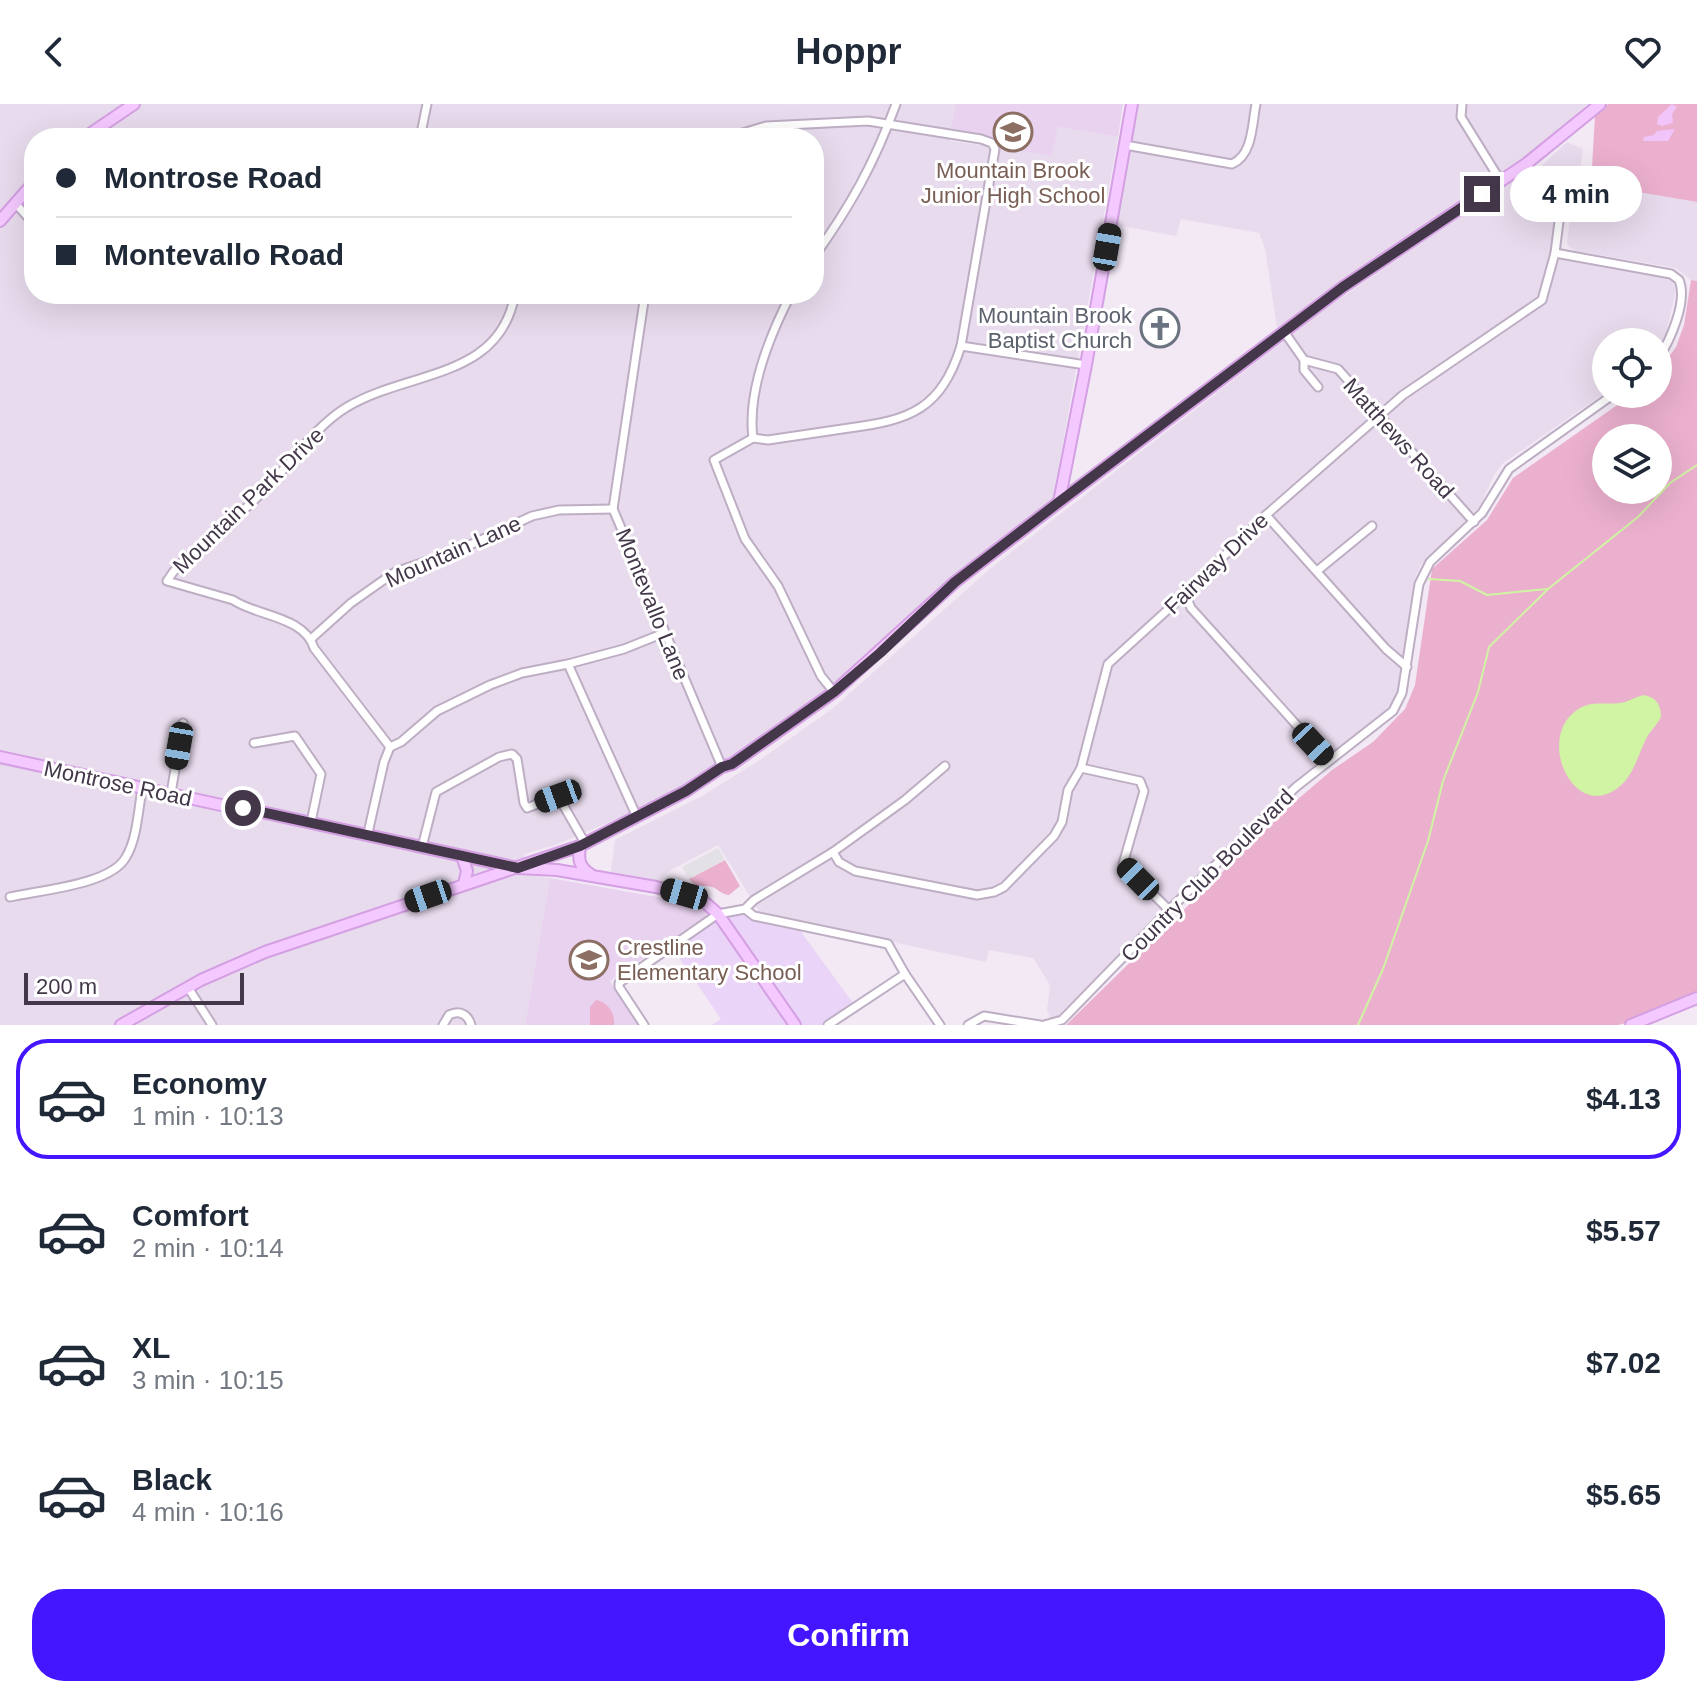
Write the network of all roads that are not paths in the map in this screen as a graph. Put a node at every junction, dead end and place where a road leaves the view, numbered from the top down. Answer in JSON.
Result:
{"nodes":[{"id":1,"x":134,"y":104,"type":"edge"},
{"id":2,"x":427,"y":104,"type":"edge"},
{"id":3,"x":896,"y":104,"type":"edge"},
{"id":4,"x":1132,"y":104,"type":"edge"},
{"id":5,"x":1256,"y":104,"type":"edge"},
{"id":6,"x":1600,"y":104,"type":"edge"},
{"id":7,"x":1458,"y":106,"type":"edge"},
{"id":8,"x":889,"y":123,"type":"junction"},
{"id":9,"x":99,"y":128,"type":"edge"},
{"id":10,"x":422,"y":128,"type":"edge"},
{"id":11,"x":759,"y":128,"type":"edge"},
{"id":12,"x":1125,"y":145,"type":"junction"},
{"id":13,"x":1526,"y":164,"type":"junction"},
{"id":14,"x":1500,"y":180,"type":"junction"},
{"id":15,"x":24,"y":193,"type":"edge"},
{"id":16,"x":15,"y":203,"type":"junction"},
{"id":17,"x":24,"y":213,"type":"edge"},
{"id":18,"x":0,"y":221,"type":"edge"},
{"id":19,"x":824,"y":243,"type":"edge"},
{"id":20,"x":1555,"y":253,"type":"junction"},
{"id":21,"x":512,"y":304,"type":"edge"},
{"id":22,"x":644,"y":304,"type":"edge"},
{"id":23,"x":786,"y":304,"type":"edge"},
{"id":24,"x":1672,"y":332,"type":"edge"},
{"id":25,"x":1285,"y":333,"type":"junction"},
{"id":26,"x":961,"y":346,"type":"junction"},
{"id":27,"x":1304,"y":360,"type":"junction"},
{"id":28,"x":1086,"y":365,"type":"junction"},
{"id":29,"x":1318,"y":387,"type":"dead end"},
{"id":30,"x":1594,"y":408,"type":"edge"},
{"id":31,"x":1379,"y":416,"type":"junction"},
{"id":32,"x":753,"y":438,"type":"junction"},
{"id":33,"x":1059,"y":502,"type":"junction"},
{"id":34,"x":613,"y":509,"type":"junction"},
{"id":35,"x":1266,"y":515,"type":"junction"},
{"id":36,"x":1474,"y":522,"type":"junction"},
{"id":37,"x":1372,"y":526,"type":"dead end"},
{"id":38,"x":1317,"y":571,"type":"junction"},
{"id":39,"x":1185,"y":594,"type":"junction"},
{"id":40,"x":664,"y":633,"type":"junction"},
{"id":41,"x":311,"y":639,"type":"junction"},
{"id":42,"x":568,"y":664,"type":"junction"},
{"id":43,"x":1407,"y":667,"type":"junction"},
{"id":44,"x":834,"y":692,"type":"junction"},
{"id":45,"x":183,"y":723,"type":"dead end"},
{"id":46,"x":254,"y":743,"type":"dead end"},
{"id":47,"x":390,"y":747,"type":"junction"},
{"id":48,"x":0,"y":757,"type":"edge"},
{"id":49,"x":1329,"y":761,"type":"junction"},
{"id":50,"x":945,"y":766,"type":"dead end"},
{"id":51,"x":722,"y":767,"type":"junction"},
{"id":52,"x":1081,"y":768,"type":"junction"},
{"id":53,"x":142,"y":790,"type":"junction"},
{"id":54,"x":171,"y":793,"type":"junction"},
{"id":55,"x":637,"y":817,"type":"junction"},
{"id":56,"x":311,"y":822,"type":"junction"},
{"id":57,"x":368,"y":833,"type":"junction"},
{"id":58,"x":583,"y":844,"type":"junction"},
{"id":59,"x":422,"y":847,"type":"junction"},
{"id":60,"x":833,"y":852,"type":"junction"},
{"id":61,"x":462,"y":856,"type":"junction"},
{"id":62,"x":518,"y":868,"type":"junction"},
{"id":63,"x":594,"y":876,"type":"junction"},
{"id":64,"x":464,"y":884,"type":"junction"},
{"id":65,"x":10,"y":897,"type":"dead end"},
{"id":66,"x":745,"y":909,"type":"junction"},
{"id":67,"x":1169,"y":910,"type":"junction"},
{"id":68,"x":718,"y":914,"type":"junction"},
{"id":69,"x":905,"y":974,"type":"junction"},
{"id":70,"x":189,"y":989,"type":"junction"},
{"id":71,"x":1697,"y":998,"type":"edge"},
{"id":72,"x":1056,"y":1024,"type":"edge"},
{"id":73,"x":121,"y":1025,"type":"edge"},
{"id":74,"x":212,"y":1025,"type":"edge"},
{"id":75,"x":443,"y":1025,"type":"edge"},
{"id":76,"x":471,"y":1025,"type":"edge"},
{"id":77,"x":644,"y":1025,"type":"edge"},
{"id":78,"x":795,"y":1025,"type":"edge"},
{"id":79,"x":828,"y":1025,"type":"edge"},
{"id":80,"x":940,"y":1025,"type":"edge"},
{"id":81,"x":968,"y":1025,"type":"edge"},
{"id":82,"x":1042,"y":1025,"type":"edge"},
{"id":83,"x":1631,"y":1025,"type":"edge"}],
"edges":[{"from":1,"to":9,"type":"main road"},
{"from":2,"to":10,"type":"street"},
{"from":3,"to":8,"type":"street"},
{"from":4,"to":12,"type":"main road"},
{"from":5,"to":12,"type":"street"},
{"from":6,"to":13,"type":"main road"},
{"from":7,"to":14,"type":"street"},
{"from":8,"to":11,"type":"street"},
{"from":8,"to":19,"type":"street"},
{"from":8,"to":26,"type":"street"},
{"from":12,"to":28,"type":"main road"},
{"from":13,"to":14,"type":"main road"},
{"from":13,"to":20,"type":"street"},
{"from":14,"to":25,"type":"main road"},
{"from":15,"to":16,"type":"main road"},
{"from":16,"to":17,"type":"street"},
{"from":16,"to":18,"type":"main road"},
{"from":20,"to":24,"type":"street"},
{"from":20,"to":31,"type":"street","name":"Fairway Drive"},
{"from":21,"to":41,"type":"street","name":"Mountain Park Drive"},
{"from":22,"to":34,"type":"street","name":"Montevallo Lane"},
{"from":23,"to":32,"type":"street"},
{"from":25,"to":27,"type":"street"},
{"from":25,"to":33,"type":"main road"},
{"from":26,"to":28,"type":"street"},
{"from":26,"to":32,"type":"street"},
{"from":27,"to":29,"type":"street"},
{"from":27,"to":31,"type":"street","name":"Matthews Road"},
{"from":28,"to":33,"type":"main road"},
{"from":30,"to":36,"type":"street","name":"Country Club Boulevard"},
{"from":31,"to":35,"type":"street","name":"Fairway Drive"},
{"from":31,"to":36,"type":"street","name":"Matthews Road"},
{"from":32,"to":44,"type":"street"},
{"from":33,"to":44,"type":"main road"},
{"from":34,"to":40,"type":"street","name":"Montevallo Lane"},
{"from":34,"to":41,"type":"street","name":"Mountain Lane"},
{"from":35,"to":38,"type":"street"},
{"from":35,"to":39,"type":"street","name":"Fairway Drive"},
{"from":36,"to":43,"type":"street","name":"Country Club Boulevard"},
{"from":37,"to":38,"type":"street"},
{"from":38,"to":43,"type":"street"},
{"from":39,"to":49,"type":"street"},
{"from":39,"to":52,"type":"street","name":"Fairway Drive"},
{"from":40,"to":42,"type":"street"},
{"from":40,"to":51,"type":"street","name":"Montevallo Lane"},
{"from":41,"to":47,"type":"street","name":"Mountain Park Drive"},
{"from":42,"to":47,"type":"street"},
{"from":42,"to":55,"type":"street"},
{"from":43,"to":49,"type":"street","name":"Country Club Boulevard"},
{"from":44,"to":51,"type":"main road"},
{"from":45,"to":54,"type":"street"},
{"from":46,"to":56,"type":"street"},
{"from":47,"to":57,"type":"street"},
{"from":48,"to":53,"type":"main road","name":"Montrose Road"},
{"from":49,"to":67,"type":"street","name":"Country Club Boulevard"},
{"from":50,"to":60,"type":"street"},
{"from":51,"to":55,"type":"main road"},
{"from":52,"to":60,"type":"street","name":"Fairway Drive"},
{"from":52,"to":67,"type":"street"},
{"from":53,"to":54,"type":"main road","name":"Montrose Road"},
{"from":53,"to":65,"type":"street"},
{"from":54,"to":56,"type":"main road","name":"Montrose Road"},
{"from":55,"to":58,"type":"main road"},
{"from":56,"to":57,"type":"main road","name":"Montrose Road"},
{"from":57,"to":59,"type":"main road","name":"Montrose Road"},
{"from":58,"to":59,"type":"street"},
{"from":58,"to":62,"type":"main road"},
{"from":58,"to":63,"type":"main road"},
{"from":59,"to":61,"type":"main road","name":"Montrose Road"},
{"from":60,"to":66,"type":"street"},
{"from":61,"to":62,"type":"main road","name":"Montrose Road"},
{"from":61,"to":64,"type":"main road"},
{"from":62,"to":63,"type":"main road"},
{"from":62,"to":64,"type":"main road"},
{"from":63,"to":68,"type":"main road"},
{"from":64,"to":70,"type":"main road"},
{"from":66,"to":68,"type":"street"},
{"from":66,"to":69,"type":"street"},
{"from":67,"to":72,"type":"street","name":"Country Club Boulevard"},
{"from":68,"to":77,"type":"street"},
{"from":68,"to":78,"type":"main road"},
{"from":69,"to":79,"type":"street"},
{"from":69,"to":80,"type":"street"},
{"from":70,"to":73,"type":"main road"},
{"from":70,"to":74,"type":"street"},
{"from":71,"to":83,"type":"main road"},
{"from":72,"to":82,"type":"street","name":"Country Club Boulevard"},
{"from":75,"to":76,"type":"street"},
{"from":81,"to":82,"type":"street","name":"Country Club Boulevard"}]}
